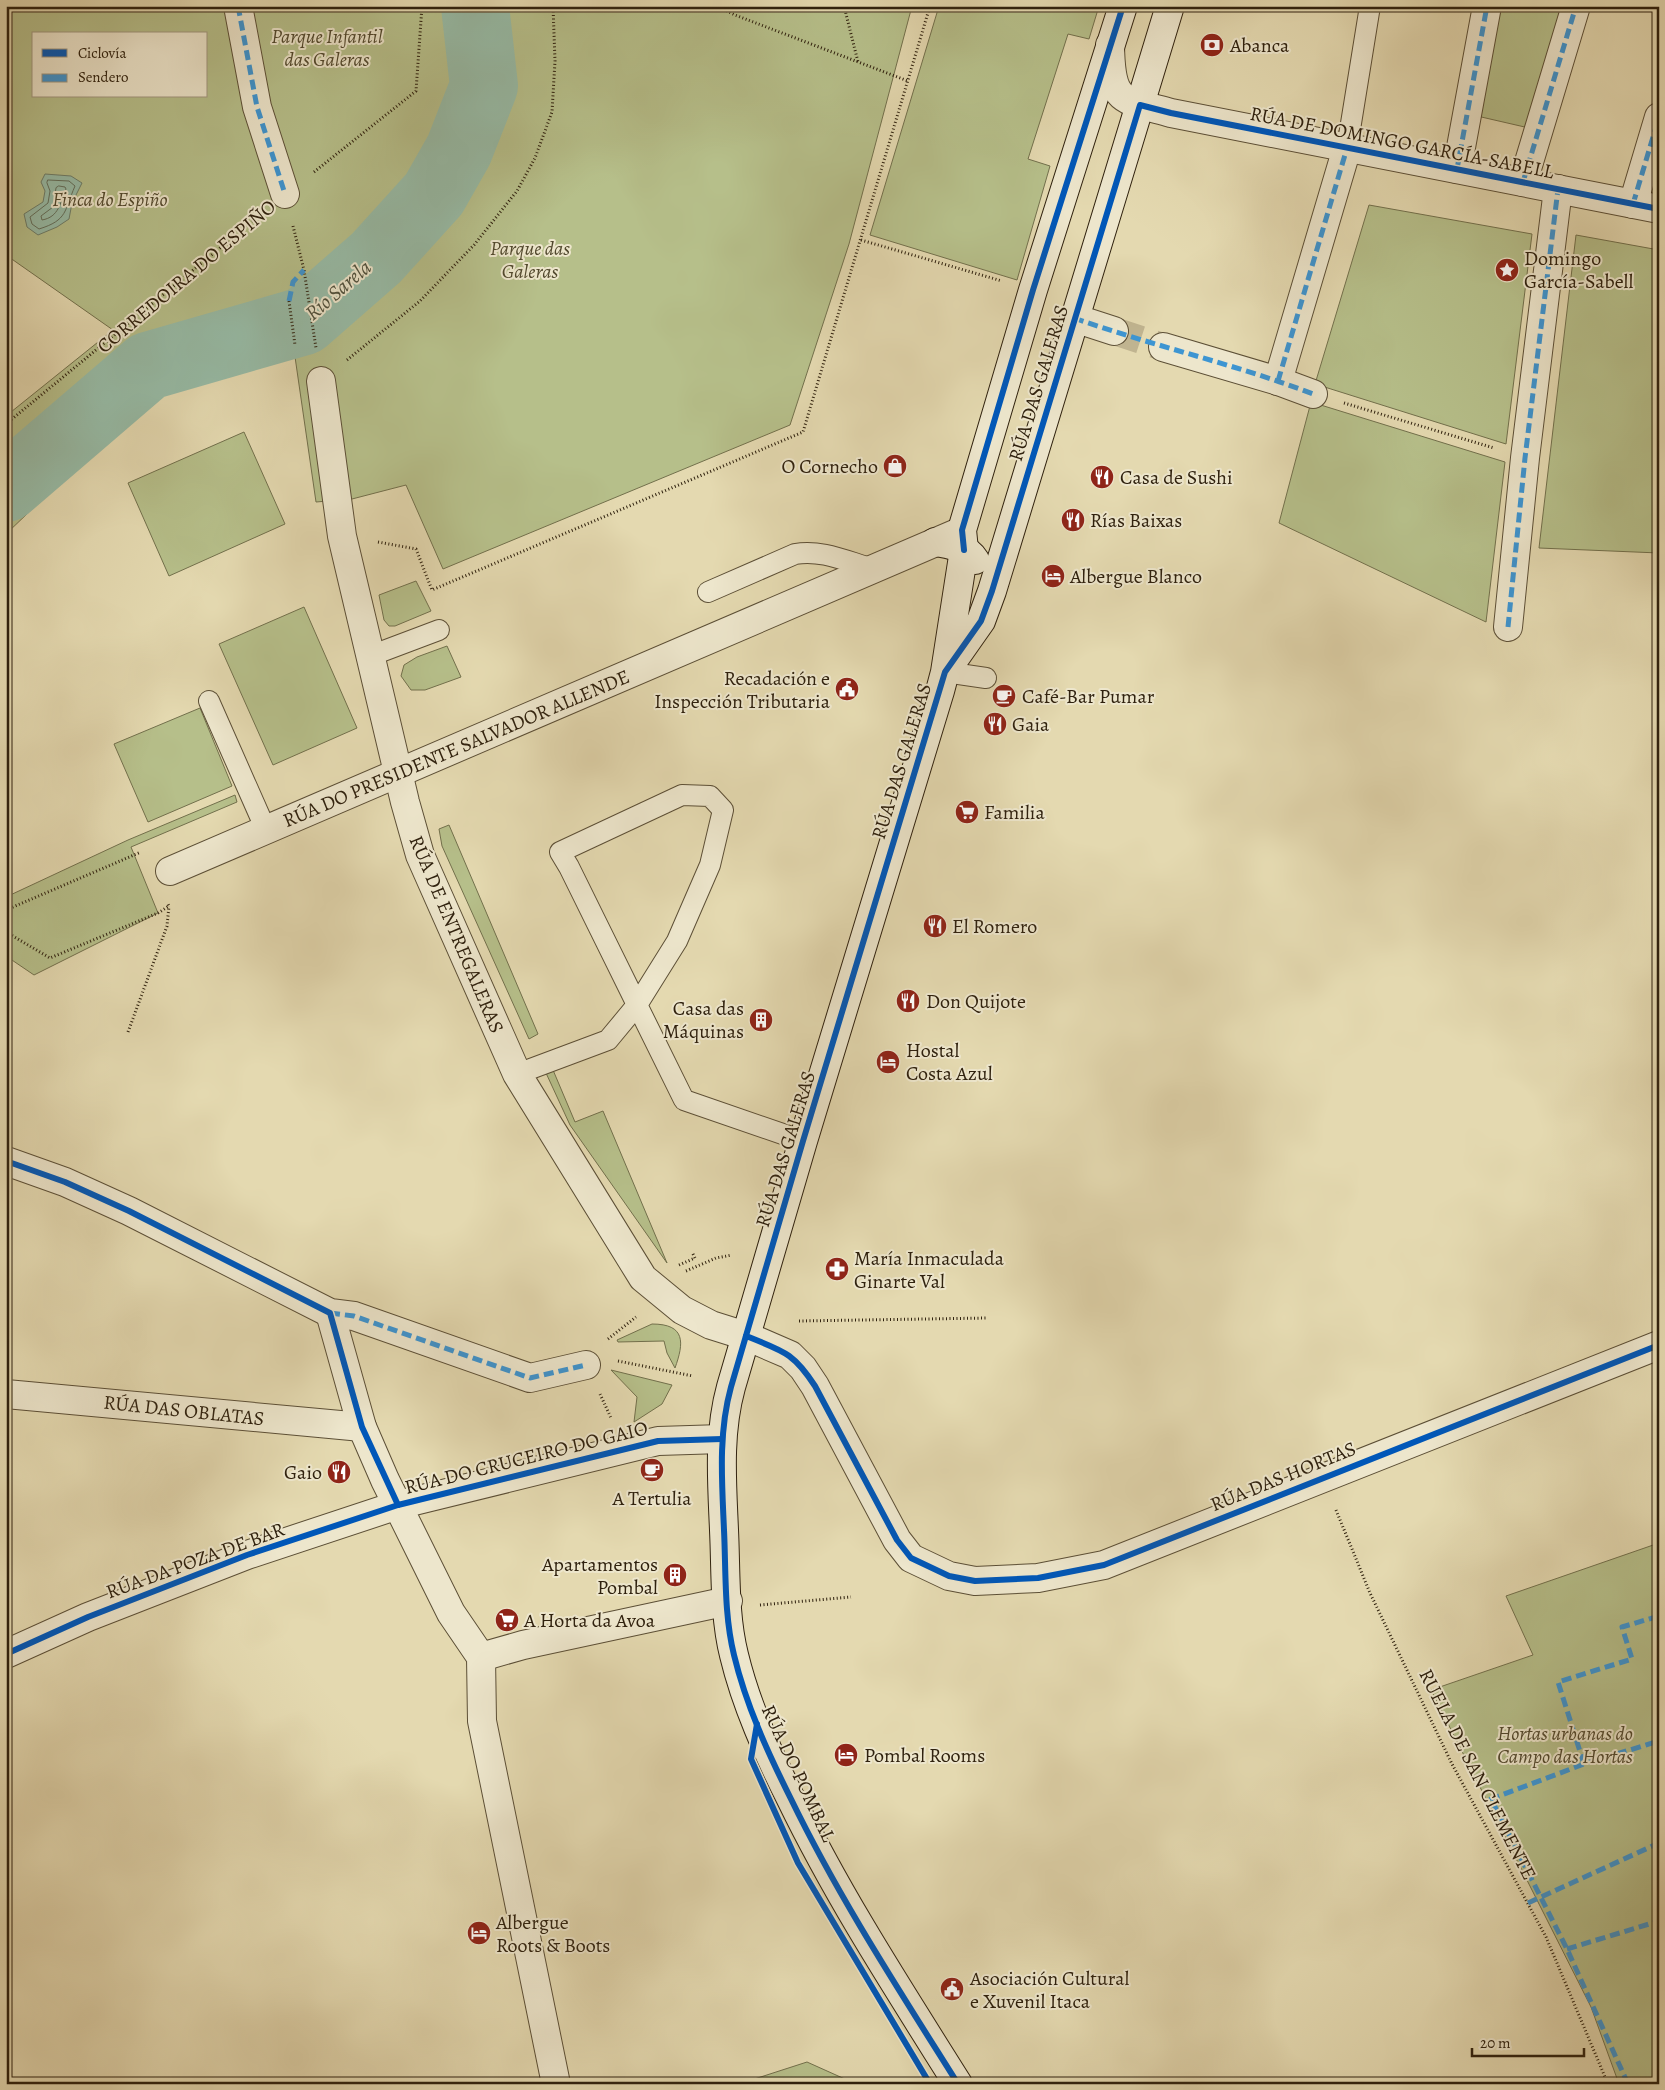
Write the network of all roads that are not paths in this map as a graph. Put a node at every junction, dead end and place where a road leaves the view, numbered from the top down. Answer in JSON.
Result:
{"nodes":[{"id":1,"x":238,"y":6,"type":"edge"},
{"id":2,"x":1123,"y":6,"type":"edge"},
{"id":3,"x":1170,"y":6,"type":"edge"},
{"id":4,"x":1370,"y":6,"type":"edge"},
{"id":5,"x":1487,"y":6,"type":"edge"},
{"id":6,"x":1576,"y":6,"type":"edge"},
{"id":7,"x":1110,"y":45,"type":"junction"},
{"id":8,"x":1140,"y":104,"type":"junction"},
{"id":9,"x":1659,"y":117,"type":"edge"},
{"id":10,"x":1347,"y":148,"type":"junction"},
{"id":11,"x":1457,"y":169,"type":"junction"},
{"id":12,"x":1523,"y":182,"type":"junction"},
{"id":13,"x":1558,"y":189,"type":"junction"},
{"id":14,"x":285,"y":194,"type":"road end"},
{"id":15,"x":1646,"y":207,"type":"edge"},
{"id":16,"x":1074,"y":318,"type":"junction"},
{"id":17,"x":1114,"y":331,"type":"tunnel mouth"},
{"id":18,"x":1163,"y":347,"type":"tunnel mouth"},
{"id":19,"x":321,"y":381,"type":"road end"},
{"id":20,"x":1278,"y":381,"type":"junction"},
{"id":21,"x":1313,"y":394,"type":"road end"},
{"id":22,"x":963,"y":540,"type":"junction"},
{"id":23,"x":874,"y":569,"type":"junction"},
{"id":24,"x":708,"y":592,"type":"dead end"},
{"id":25,"x":1508,"y":627,"type":"dead end"},
{"id":26,"x":439,"y":630,"type":"dead end"},
{"id":27,"x":968,"y":642,"type":"junction"},
{"id":28,"x":370,"y":656,"type":"junction"},
{"id":29,"x":945,"y":672,"type":"junction"},
{"id":30,"x":986,"y":678,"type":"dead end"},
{"id":31,"x":209,"y":702,"type":"dead end"},
{"id":32,"x":397,"y":774,"type":"junction"},
{"id":33,"x":266,"y":830,"type":"junction"},
{"id":34,"x":168,"y":884,"type":"road end"},
{"id":35,"x":637,"y":1005,"type":"junction"},
{"id":36,"x":517,"y":1074,"type":"junction"},
{"id":37,"x":803,"y":1141,"type":"junction"},
{"id":38,"x":6,"y":1161,"type":"edge"},
{"id":39,"x":330,"y":1313,"type":"junction"},
{"id":40,"x":746,"y":1336,"type":"junction"},
{"id":41,"x":1659,"y":1345,"type":"edge"},
{"id":42,"x":586,"y":1365,"type":"road end"},
{"id":43,"x":6,"y":1394,"type":"edge"},
{"id":44,"x":362,"y":1427,"type":"junction"},
{"id":45,"x":722,"y":1439,"type":"junction"},
{"id":46,"x":398,"y":1505,"type":"junction"},
{"id":47,"x":911,"y":1558,"type":"joint"},
{"id":48,"x":740,"y":1603,"type":"junction"},
{"id":49,"x":6,"y":1654,"type":"edge"},
{"id":50,"x":481,"y":1657,"type":"junction"},
{"id":51,"x":556,"y":2084,"type":"edge"},
{"id":52,"x":958,"y":2084,"type":"edge"}],
"edges":[{"from":1,"to":14,"type":"street","name":"CORREDOIRA DO ESPIÑO"},
{"from":2,"to":7,"type":"street","name":"RÚA DAS GALERAS"},
{"from":3,"to":8,"type":"street","name":"RÚA DAS GALERAS"},
{"from":4,"to":10,"type":"lane"},
{"from":5,"to":11,"type":"street"},
{"from":6,"to":12,"type":"street"},
{"from":7,"to":8,"type":"street","name":"RÚA DAS GALERAS"},
{"from":7,"to":22,"type":"street","name":"RÚA DAS GALERAS"},
{"from":8,"to":10,"type":"street","name":"RÚA DE DOMINGO GARCÍA-SABELL"},
{"from":8,"to":16,"type":"street","name":"RÚA DAS GALERAS"},
{"from":9,"to":15,"type":"street"},
{"from":10,"to":11,"type":"street","name":"RÚA DE DOMINGO GARCÍA-SABELL"},
{"from":10,"to":20,"type":"street"},
{"from":11,"to":12,"type":"street","name":"RÚA DE DOMINGO GARCÍA-SABELL"},
{"from":12,"to":13,"type":"street","name":"RÚA DE DOMINGO GARCÍA-SABELL"},
{"from":13,"to":15,"type":"street","name":"RÚA DE DOMINGO GARCÍA-SABELL"},
{"from":13,"to":25,"type":"street"},
{"from":16,"to":17,"type":"street"},
{"from":16,"to":27,"type":"street","name":"RÚA DAS GALERAS"},
{"from":18,"to":20,"type":"street"},
{"from":19,"to":28,"type":"street","name":"RÚA DE ENTREGALERAS"},
{"from":20,"to":21,"type":"street"},
{"from":22,"to":23,"type":"street","name":"RÚA DO PRESIDENTE SALVADOR ALLENDE"},
{"from":22,"to":27,"type":"street"},
{"from":22,"to":29,"type":"street","name":"RÚA DAS GALERAS"},
{"from":23,"to":24,"type":"lane"},
{"from":23,"to":32,"type":"street","name":"RÚA DO PRESIDENTE SALVADOR ALLENDE"},
{"from":26,"to":28,"type":"lane"},
{"from":27,"to":29,"type":"street","name":"RÚA DAS GALERAS"},
{"from":28,"to":32,"type":"street","name":"RÚA DE ENTREGALERAS"},
{"from":29,"to":30,"type":"lane"},
{"from":29,"to":37,"type":"street","name":"RÚA DAS GALERAS"},
{"from":31,"to":33,"type":"lane"},
{"from":32,"to":33,"type":"street","name":"RÚA DO PRESIDENTE SALVADOR ALLENDE"},
{"from":32,"to":36,"type":"street","name":"RÚA DE ENTREGALERAS"},
{"from":33,"to":34,"type":"street","name":"RÚA DO PRESIDENTE SALVADOR ALLENDE"},
{"from":35,"to":35,"type":"lane"},
{"from":35,"to":36,"type":"lane"},
{"from":35,"to":37,"type":"lane"},
{"from":36,"to":40,"type":"street","name":"RÚA DE ENTREGALERAS"},
{"from":37,"to":40,"type":"street","name":"RÚA DAS GALERAS"},
{"from":38,"to":39,"type":"street"},
{"from":39,"to":42,"type":"street"},
{"from":39,"to":44,"type":"street"},
{"from":40,"to":45,"type":"street","name":"RÚA DAS GALERAS"},
{"from":40,"to":47,"type":"street","name":"RÚA DE ENTREGALERAS"},
{"from":41,"to":47,"type":"street","name":"RÚA DAS HORTAS"},
{"from":43,"to":44,"type":"street","name":"RÚA DAS OBLATAS"},
{"from":44,"to":46,"type":"street"},
{"from":45,"to":46,"type":"street","name":"RÚA DO CRUCEIRO DO GAIO"},
{"from":45,"to":48,"type":"street","name":"RÚA DO POMBAL"},
{"from":46,"to":49,"type":"street","name":"RÚA DA POZA DE BAR"},
{"from":46,"to":50,"type":"street"},
{"from":48,"to":50,"type":"street"},
{"from":48,"to":52,"type":"street","name":"RÚA DO POMBAL"},
{"from":50,"to":51,"type":"street"}]}
